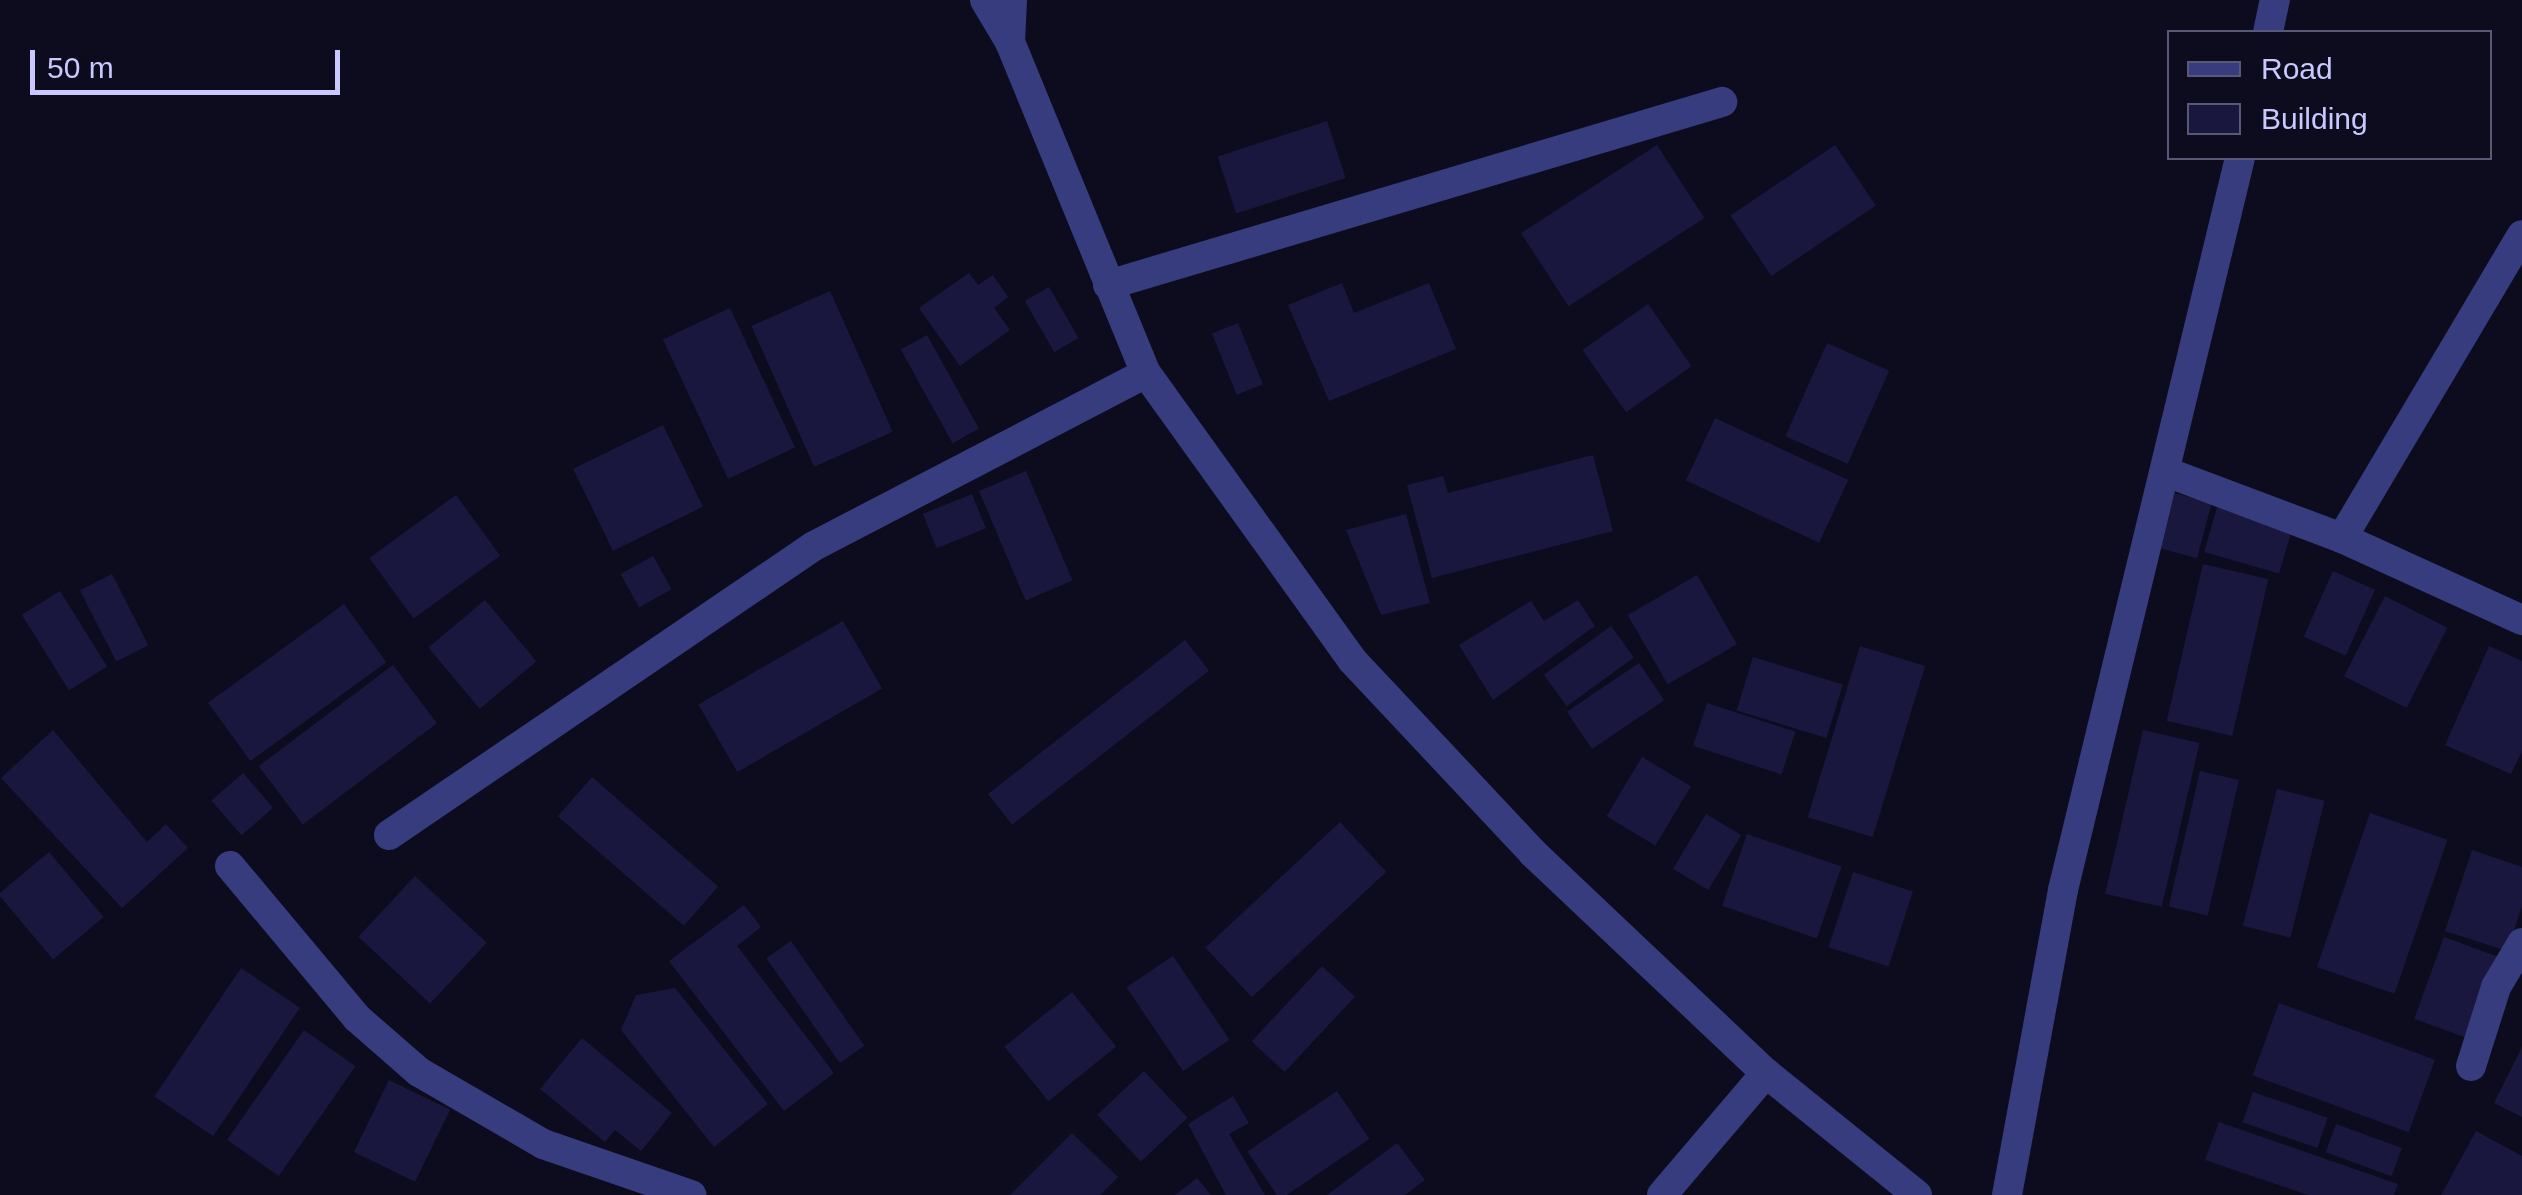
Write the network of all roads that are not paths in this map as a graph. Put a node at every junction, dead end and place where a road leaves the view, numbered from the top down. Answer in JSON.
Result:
{"nodes":[{"id":1,"x":985,"y":0,"type":"edge"},
{"id":2,"x":1012,"y":0,"type":"edge"},
{"id":3,"x":2275,"y":0,"type":"edge"},
{"id":4,"x":2268,"y":30,"type":"edge"},
{"id":5,"x":1010,"y":42,"type":"junction"},
{"id":6,"x":1722,"y":102,"type":"dead end"},
{"id":7,"x":2240,"y":160,"type":"edge"},
{"id":8,"x":2522,"y":235,"type":"edge"},
{"id":9,"x":1108,"y":285,"type":"junction"},
{"id":10,"x":1146,"y":373,"type":"junction"},
{"id":11,"x":2169,"y":473,"type":"junction"},
{"id":12,"x":2342,"y":538,"type":"junction"},
{"id":13,"x":2522,"y":620,"type":"edge"},
{"id":14,"x":389,"y":835,"type":"dead end"},
{"id":15,"x":230,"y":866,"type":"dead end"},
{"id":16,"x":2522,"y":943,"type":"edge"},
{"id":17,"x":2471,"y":1066,"type":"dead end"},
{"id":18,"x":1766,"y":1073,"type":"junction"},
{"id":19,"x":691,"y":1195,"type":"edge"},
{"id":20,"x":1662,"y":1195,"type":"edge"},
{"id":21,"x":1917,"y":1195,"type":"edge"},
{"id":22,"x":2007,"y":1195,"type":"edge"}],
"edges":[{"from":1,"to":5,"type":"street"},
{"from":2,"to":5,"type":"street"},
{"from":3,"to":4,"type":"street"},
{"from":5,"to":9,"type":"street"},
{"from":6,"to":9,"type":"street"},
{"from":7,"to":11,"type":"street"},
{"from":8,"to":12,"type":"street"},
{"from":9,"to":10,"type":"street"},
{"from":10,"to":14,"type":"street"},
{"from":10,"to":18,"type":"street"},
{"from":11,"to":12,"type":"street"},
{"from":11,"to":22,"type":"street"},
{"from":12,"to":13,"type":"street"},
{"from":15,"to":19,"type":"street"},
{"from":16,"to":17,"type":"street"},
{"from":18,"to":20,"type":"street"},
{"from":18,"to":21,"type":"street"}]}
